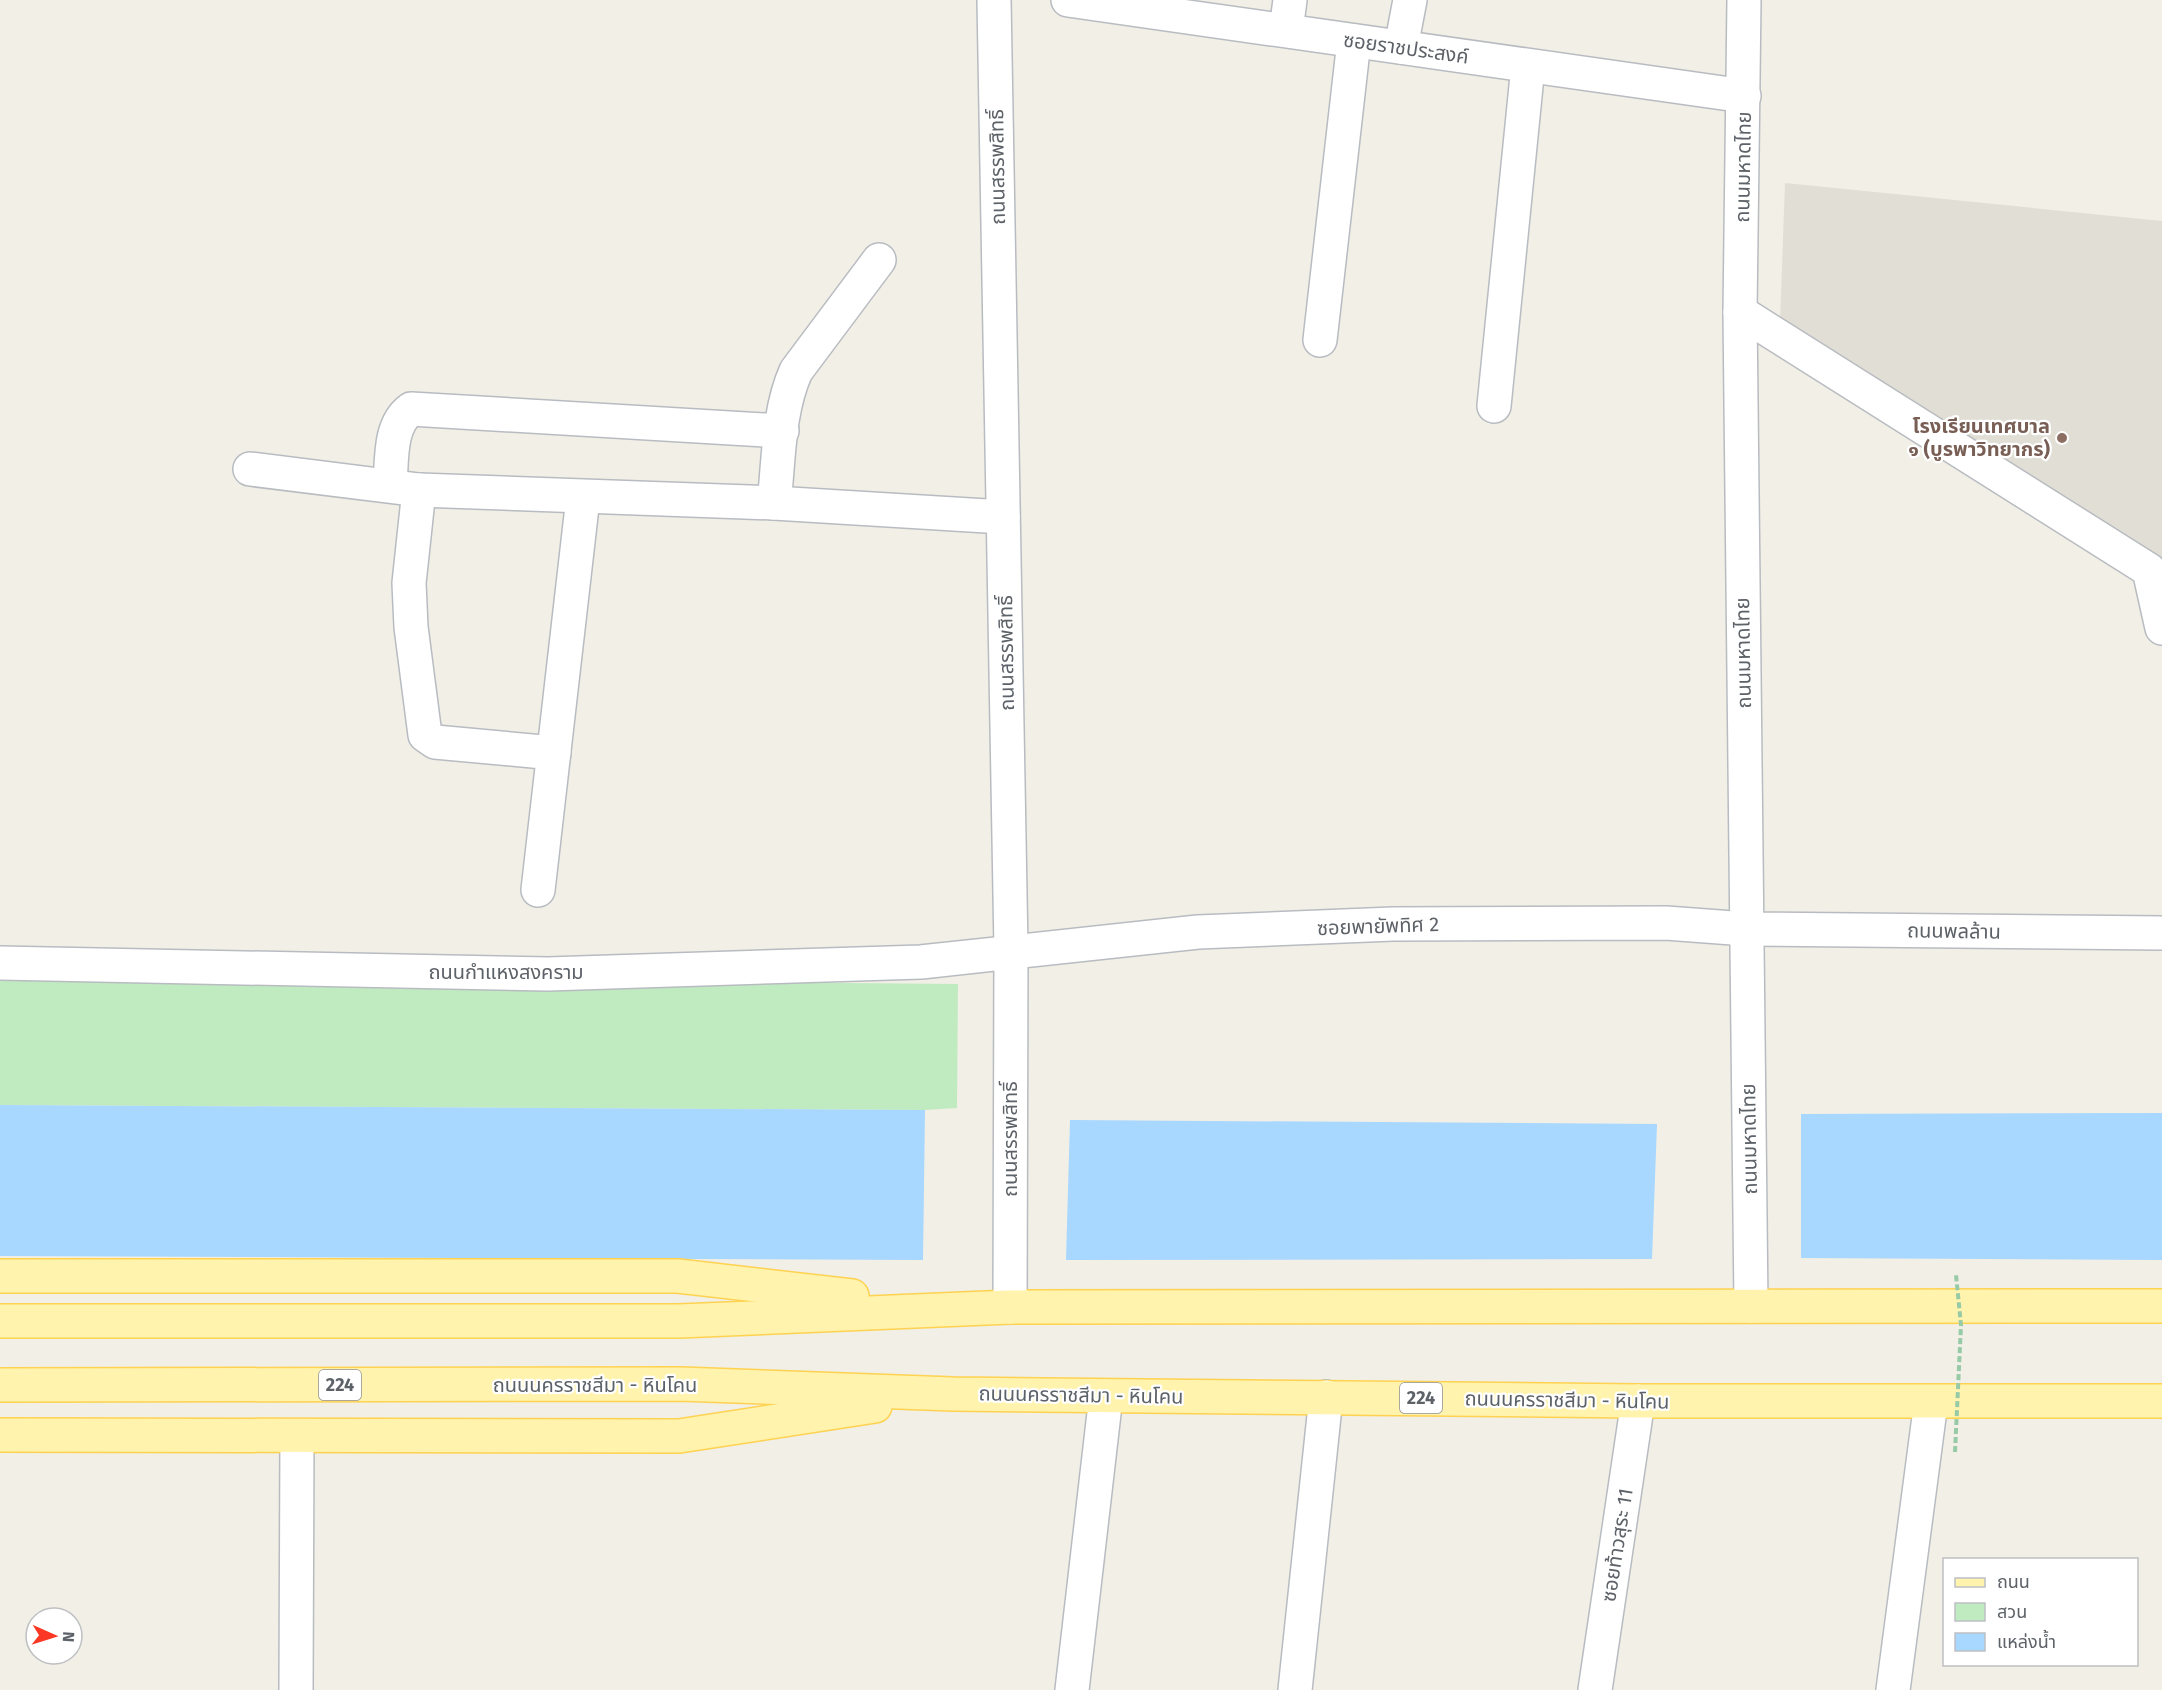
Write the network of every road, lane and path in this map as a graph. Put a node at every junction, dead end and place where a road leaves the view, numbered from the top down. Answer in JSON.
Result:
{"nodes":[{"id":1,"x":994,"y":0,"type":"edge"},
{"id":2,"x":1068,"y":0,"type":"edge"},
{"id":3,"x":1410,"y":0,"type":"edge"},
{"id":4,"x":1744,"y":0,"type":"edge"},
{"id":5,"x":1288,"y":15,"type":"edge"},
{"id":6,"x":1354,"y":40,"type":"junction"},
{"id":7,"x":1401,"y":47,"type":"junction"},
{"id":8,"x":1528,"y":66,"type":"junction"},
{"id":9,"x":1744,"y":96,"type":"junction"},
{"id":10,"x":879,"y":260,"type":"dead end"},
{"id":11,"x":1740,"y":312,"type":"junction"},
{"id":12,"x":1320,"y":340,"type":"dead end"},
{"id":13,"x":1494,"y":405,"type":"dead end"},
{"id":14,"x":782,"y":431,"type":"junction"},
{"id":15,"x":250,"y":469,"type":"dead end"},
{"id":16,"x":404,"y":488,"type":"junction"},
{"id":17,"x":583,"y":498,"type":"junction"},
{"id":18,"x":774,"y":503,"type":"junction"},
{"id":19,"x":1003,"y":517,"type":"junction"},
{"id":20,"x":2162,"y":628,"type":"edge"},
{"id":21,"x":554,"y":753,"type":"junction"},
{"id":22,"x":538,"y":890,"type":"dead end"},
{"id":23,"x":1746,"y":929,"type":"junction"},
{"id":24,"x":2162,"y":933,"type":"edge"},
{"id":25,"x":1011,"y":950,"type":"junction"},
{"id":26,"x":0,"y":963,"type":"edge"},
{"id":27,"x":1956,"y":1275,"type":"dead end"},
{"id":28,"x":0,"y":1276,"type":"edge"},
{"id":29,"x":1751,"y":1306,"type":"junction"},
{"id":30,"x":2162,"y":1306,"type":"edge"},
{"id":31,"x":948,"y":1307,"type":"junction"},
{"id":32,"x":1010,"y":1307,"type":"junction"},
{"id":33,"x":0,"y":1321,"type":"edge"},
{"id":34,"x":0,"y":1385,"type":"edge"},
{"id":35,"x":953,"y":1394,"type":"junction"},
{"id":36,"x":1106,"y":1396,"type":"junction"},
{"id":37,"x":1326,"y":1397,"type":"junction"},
{"id":38,"x":1638,"y":1401,"type":"junction"},
{"id":39,"x":2162,"y":1401,"type":"edge"},
{"id":40,"x":1931,"y":1402,"type":"junction"},
{"id":41,"x":0,"y":1435,"type":"edge"},
{"id":42,"x":297,"y":1436,"type":"junction"},
{"id":43,"x":1956,"y":1452,"type":"dead end"},
{"id":44,"x":296,"y":1690,"type":"edge"},
{"id":45,"x":1072,"y":1690,"type":"edge"},
{"id":46,"x":1295,"y":1690,"type":"edge"},
{"id":47,"x":1595,"y":1690,"type":"edge"},
{"id":48,"x":1893,"y":1690,"type":"edge"}],
"edges":[{"from":1,"to":19,"type":"street","name":"ถนนสรรพสิทธิ์"},
{"from":2,"to":5,"type":"street","name":"ซอยราชประสงค์"},
{"from":3,"to":7,"type":"street"},
{"from":4,"to":9,"type":"street","name":"ถนนมหาดไทย"},
{"from":5,"to":6,"type":"street","name":"ซอยราชประสงค์"},
{"from":6,"to":7,"type":"street","name":"ซอยราชประสงค์"},
{"from":6,"to":12,"type":"street"},
{"from":7,"to":8,"type":"street","name":"ซอยราชประสงค์"},
{"from":8,"to":9,"type":"street","name":"ซอยราชประสงค์"},
{"from":8,"to":13,"type":"street"},
{"from":9,"to":11,"type":"street","name":"ถนนมหาดไทย"},
{"from":10,"to":14,"type":"street"},
{"from":11,"to":20,"type":"street"},
{"from":11,"to":23,"type":"street","name":"ถนนมหาดไทย"},
{"from":14,"to":16,"type":"street"},
{"from":14,"to":18,"type":"street"},
{"from":15,"to":16,"type":"street"},
{"from":16,"to":17,"type":"street"},
{"from":16,"to":21,"type":"street"},
{"from":17,"to":18,"type":"street"},
{"from":17,"to":21,"type":"street"},
{"from":18,"to":19,"type":"street"},
{"from":19,"to":25,"type":"street","name":"ถนนสรรพสิทธิ์"},
{"from":21,"to":22,"type":"street"},
{"from":23,"to":24,"type":"street","name":"ถนนพลล้าน"},
{"from":23,"to":25,"type":"street","name":"ซอยพายัพทิศ 2"},
{"from":23,"to":29,"type":"street","name":"ถนนมหาดไทย"},
{"from":25,"to":26,"type":"street","name":"ถนนกำแหงสงคราม"},
{"from":25,"to":32,"type":"street","name":"ถนนสรรพสิทธิ์"},
{"from":27,"to":43,"type":"path","bridge":true},
{"from":28,"to":31,"type":"main road"},
{"from":29,"to":30,"type":"main road"},
{"from":29,"to":32,"type":"main road"},
{"from":31,"to":32,"type":"main road"},
{"from":31,"to":33,"type":"main road"},
{"from":34,"to":35,"type":"main road","name":"ถนนนครราชสีมา - หินโคน","number":"224"},
{"from":35,"to":36,"type":"main road","name":"ถนนนครราชสีมา - หินโคน","number":"224"},
{"from":35,"to":42,"type":"main road"},
{"from":36,"to":37,"type":"main road","name":"ถนนนครราชสีมา - หินโคน","number":"224"},
{"from":36,"to":45,"type":"street"},
{"from":37,"to":38,"type":"main road","name":"ถนนนครราชสีมา - หินโคน","number":"224"},
{"from":37,"to":46,"type":"street"},
{"from":38,"to":40,"type":"main road","name":"ถนนนครราชสีมา - หินโคน","number":"224"},
{"from":38,"to":47,"type":"street","name":"ซอยท้าวสุระ 11"},
{"from":39,"to":40,"type":"main road","name":"ถนนนครราชสีมา - หินโคน","number":"224"},
{"from":40,"to":48,"type":"street"},
{"from":41,"to":42,"type":"main road"},
{"from":42,"to":44,"type":"street"}]}
